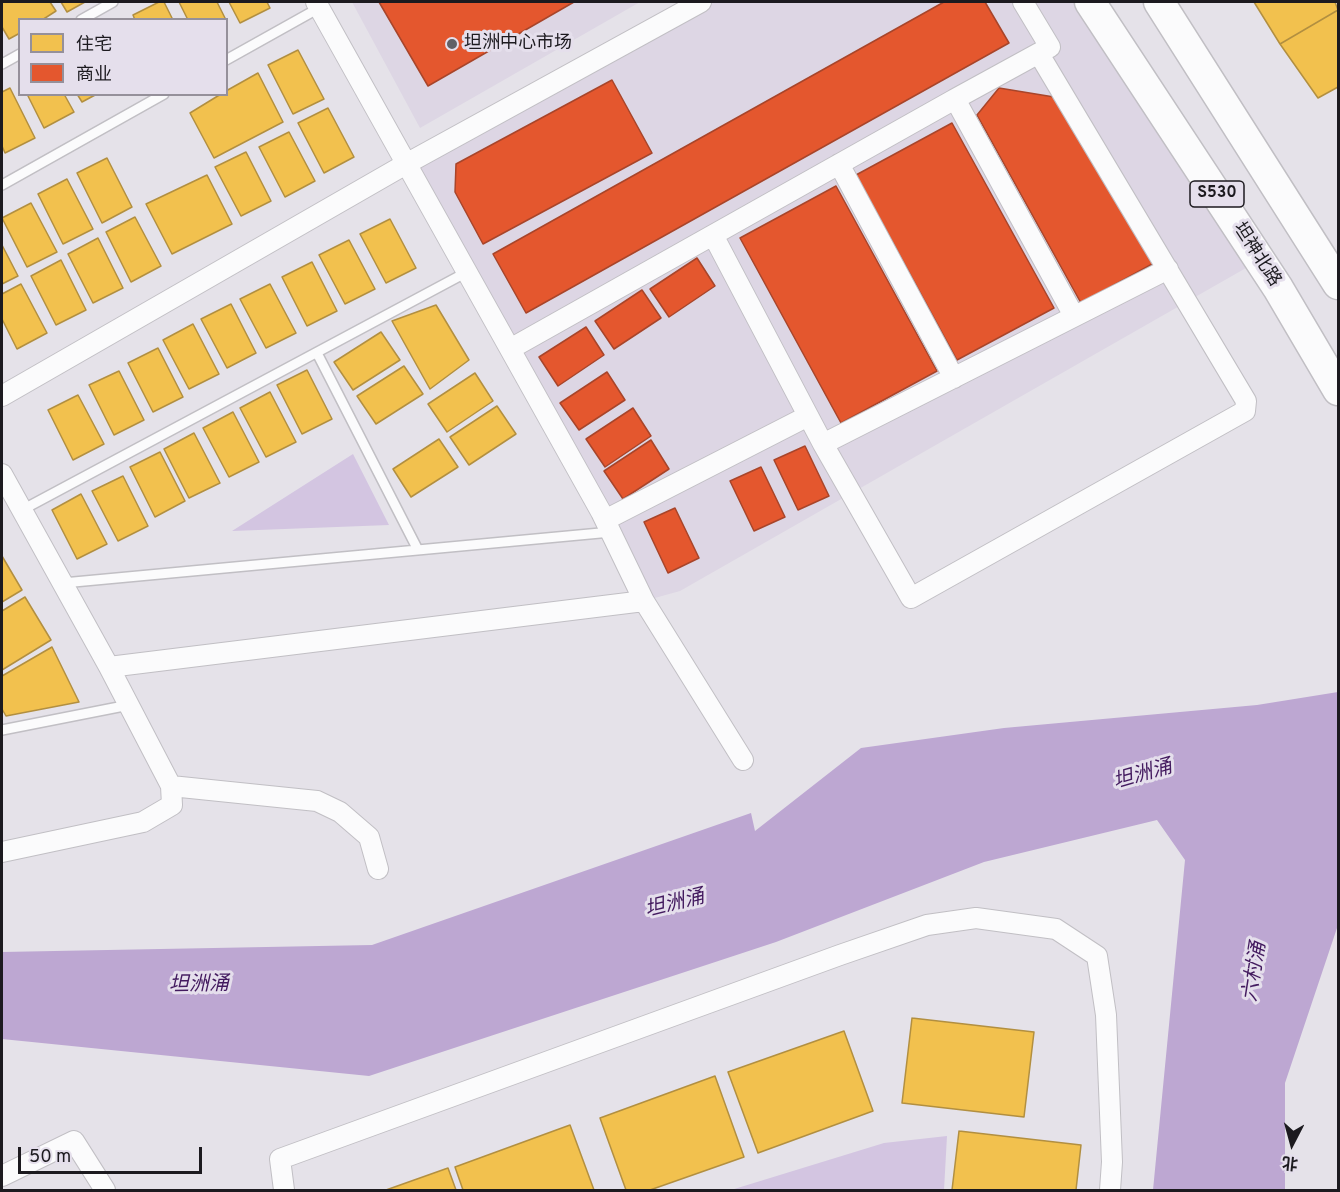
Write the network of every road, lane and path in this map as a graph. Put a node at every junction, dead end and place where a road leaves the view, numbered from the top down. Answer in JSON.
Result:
{"nodes":[{"id":1,"x":113,"y":2,"type":"edge"},
{"id":2,"x":701,"y":2,"type":"edge"},
{"id":3,"x":1023,"y":2,"type":"edge"},
{"id":4,"x":1090,"y":2,"type":"edge"},
{"id":5,"x":1159,"y":2,"type":"edge"},
{"id":6,"x":318,"y":5,"type":"edge"},
{"id":7,"x":85,"y":18,"type":"edge"},
{"id":8,"x":1040,"y":54,"type":"junction"},
{"id":9,"x":18,"y":55,"type":"edge"},
{"id":10,"x":228,"y":59,"type":"edge"},
{"id":11,"x":2,"y":64,"type":"edge"},
{"id":12,"x":160,"y":96,"type":"edge"},
{"id":13,"x":955,"y":99,"type":"junction"},
{"id":14,"x":406,"y":164,"type":"junction"},
{"id":15,"x":839,"y":164,"type":"junction"},
{"id":16,"x":2,"y":185,"type":"edge"},
{"id":17,"x":714,"y":235,"type":"junction"},
{"id":18,"x":1168,"y":269,"type":"junction"},
{"id":19,"x":467,"y":272,"type":"junction"},
{"id":20,"x":1338,"y":284,"type":"edge"},
{"id":21,"x":1074,"y":316,"type":"junction"},
{"id":22,"x":510,"y":349,"type":"junction"},
{"id":23,"x":317,"y":353,"type":"junction"},
{"id":24,"x":954,"y":378,"type":"junction"},
{"id":25,"x":1338,"y":390,"type":"edge"},
{"id":26,"x":2,"y":396,"type":"edge"},
{"id":27,"x":808,"y":416,"type":"junction"},
{"id":28,"x":823,"y":444,"type":"junction"},
{"id":29,"x":2,"y":474,"type":"edge"},
{"id":30,"x":22,"y":510,"type":"junction"},
{"id":31,"x":608,"y":526,"type":"junction"},
{"id":32,"x":418,"y":550,"type":"junction"},
{"id":33,"x":63,"y":583,"type":"junction"},
{"id":34,"x":644,"y":602,"type":"junction"},
{"id":35,"x":110,"y":667,"type":"junction"},
{"id":36,"x":129,"y":705,"type":"junction"},
{"id":37,"x":2,"y":730,"type":"edge"},
{"id":38,"x":742,"y":760,"type":"dead end"},
{"id":39,"x":171,"y":786,"type":"junction"},
{"id":40,"x":2,"y":852,"type":"edge"},
{"id":41,"x":378,"y":869,"type":"dead end"},
{"id":42,"x":2,"y":1176,"type":"edge"},
{"id":43,"x":105,"y":1191,"type":"edge"},
{"id":44,"x":284,"y":1191,"type":"edge"},
{"id":45,"x":1110,"y":1191,"type":"edge"}],
"edges":[{"from":1,"to":7,"type":"lane"},
{"from":2,"to":14,"type":"street"},
{"from":3,"to":8,"type":"street"},
{"from":4,"to":25,"type":"main road","name":"坦神北路","number":"S530"},
{"from":5,"to":20,"type":"main road","number":"S530"},
{"from":6,"to":10,"type":"lane"},
{"from":6,"to":14,"type":"street"},
{"from":8,"to":13,"type":"street"},
{"from":8,"to":18,"type":"street"},
{"from":9,"to":11,"type":"lane"},
{"from":12,"to":16,"type":"lane"},
{"from":13,"to":15,"type":"street"},
{"from":13,"to":21,"type":"street"},
{"from":14,"to":19,"type":"street"},
{"from":14,"to":26,"type":"street"},
{"from":15,"to":17,"type":"street"},
{"from":15,"to":24,"type":"street"},
{"from":17,"to":22,"type":"street"},
{"from":17,"to":27,"type":"street"},
{"from":18,"to":21,"type":"street"},
{"from":18,"to":28,"type":"street"},
{"from":19,"to":22,"type":"street"},
{"from":19,"to":23,"type":"lane"},
{"from":21,"to":24,"type":"street"},
{"from":22,"to":31,"type":"street"},
{"from":23,"to":30,"type":"lane"},
{"from":23,"to":32,"type":"lane"},
{"from":24,"to":28,"type":"street"},
{"from":27,"to":28,"type":"street"},
{"from":27,"to":31,"type":"street"},
{"from":29,"to":30,"type":"street"},
{"from":30,"to":33,"type":"street"},
{"from":31,"to":32,"type":"lane"},
{"from":31,"to":34,"type":"street"},
{"from":32,"to":33,"type":"lane"},
{"from":33,"to":35,"type":"street"},
{"from":34,"to":35,"type":"street"},
{"from":34,"to":38,"type":"street"},
{"from":35,"to":36,"type":"street"},
{"from":36,"to":37,"type":"lane"},
{"from":36,"to":39,"type":"street"},
{"from":39,"to":40,"type":"street"},
{"from":39,"to":41,"type":"street"},
{"from":42,"to":43,"type":"street"},
{"from":44,"to":45,"type":"street"}]}
